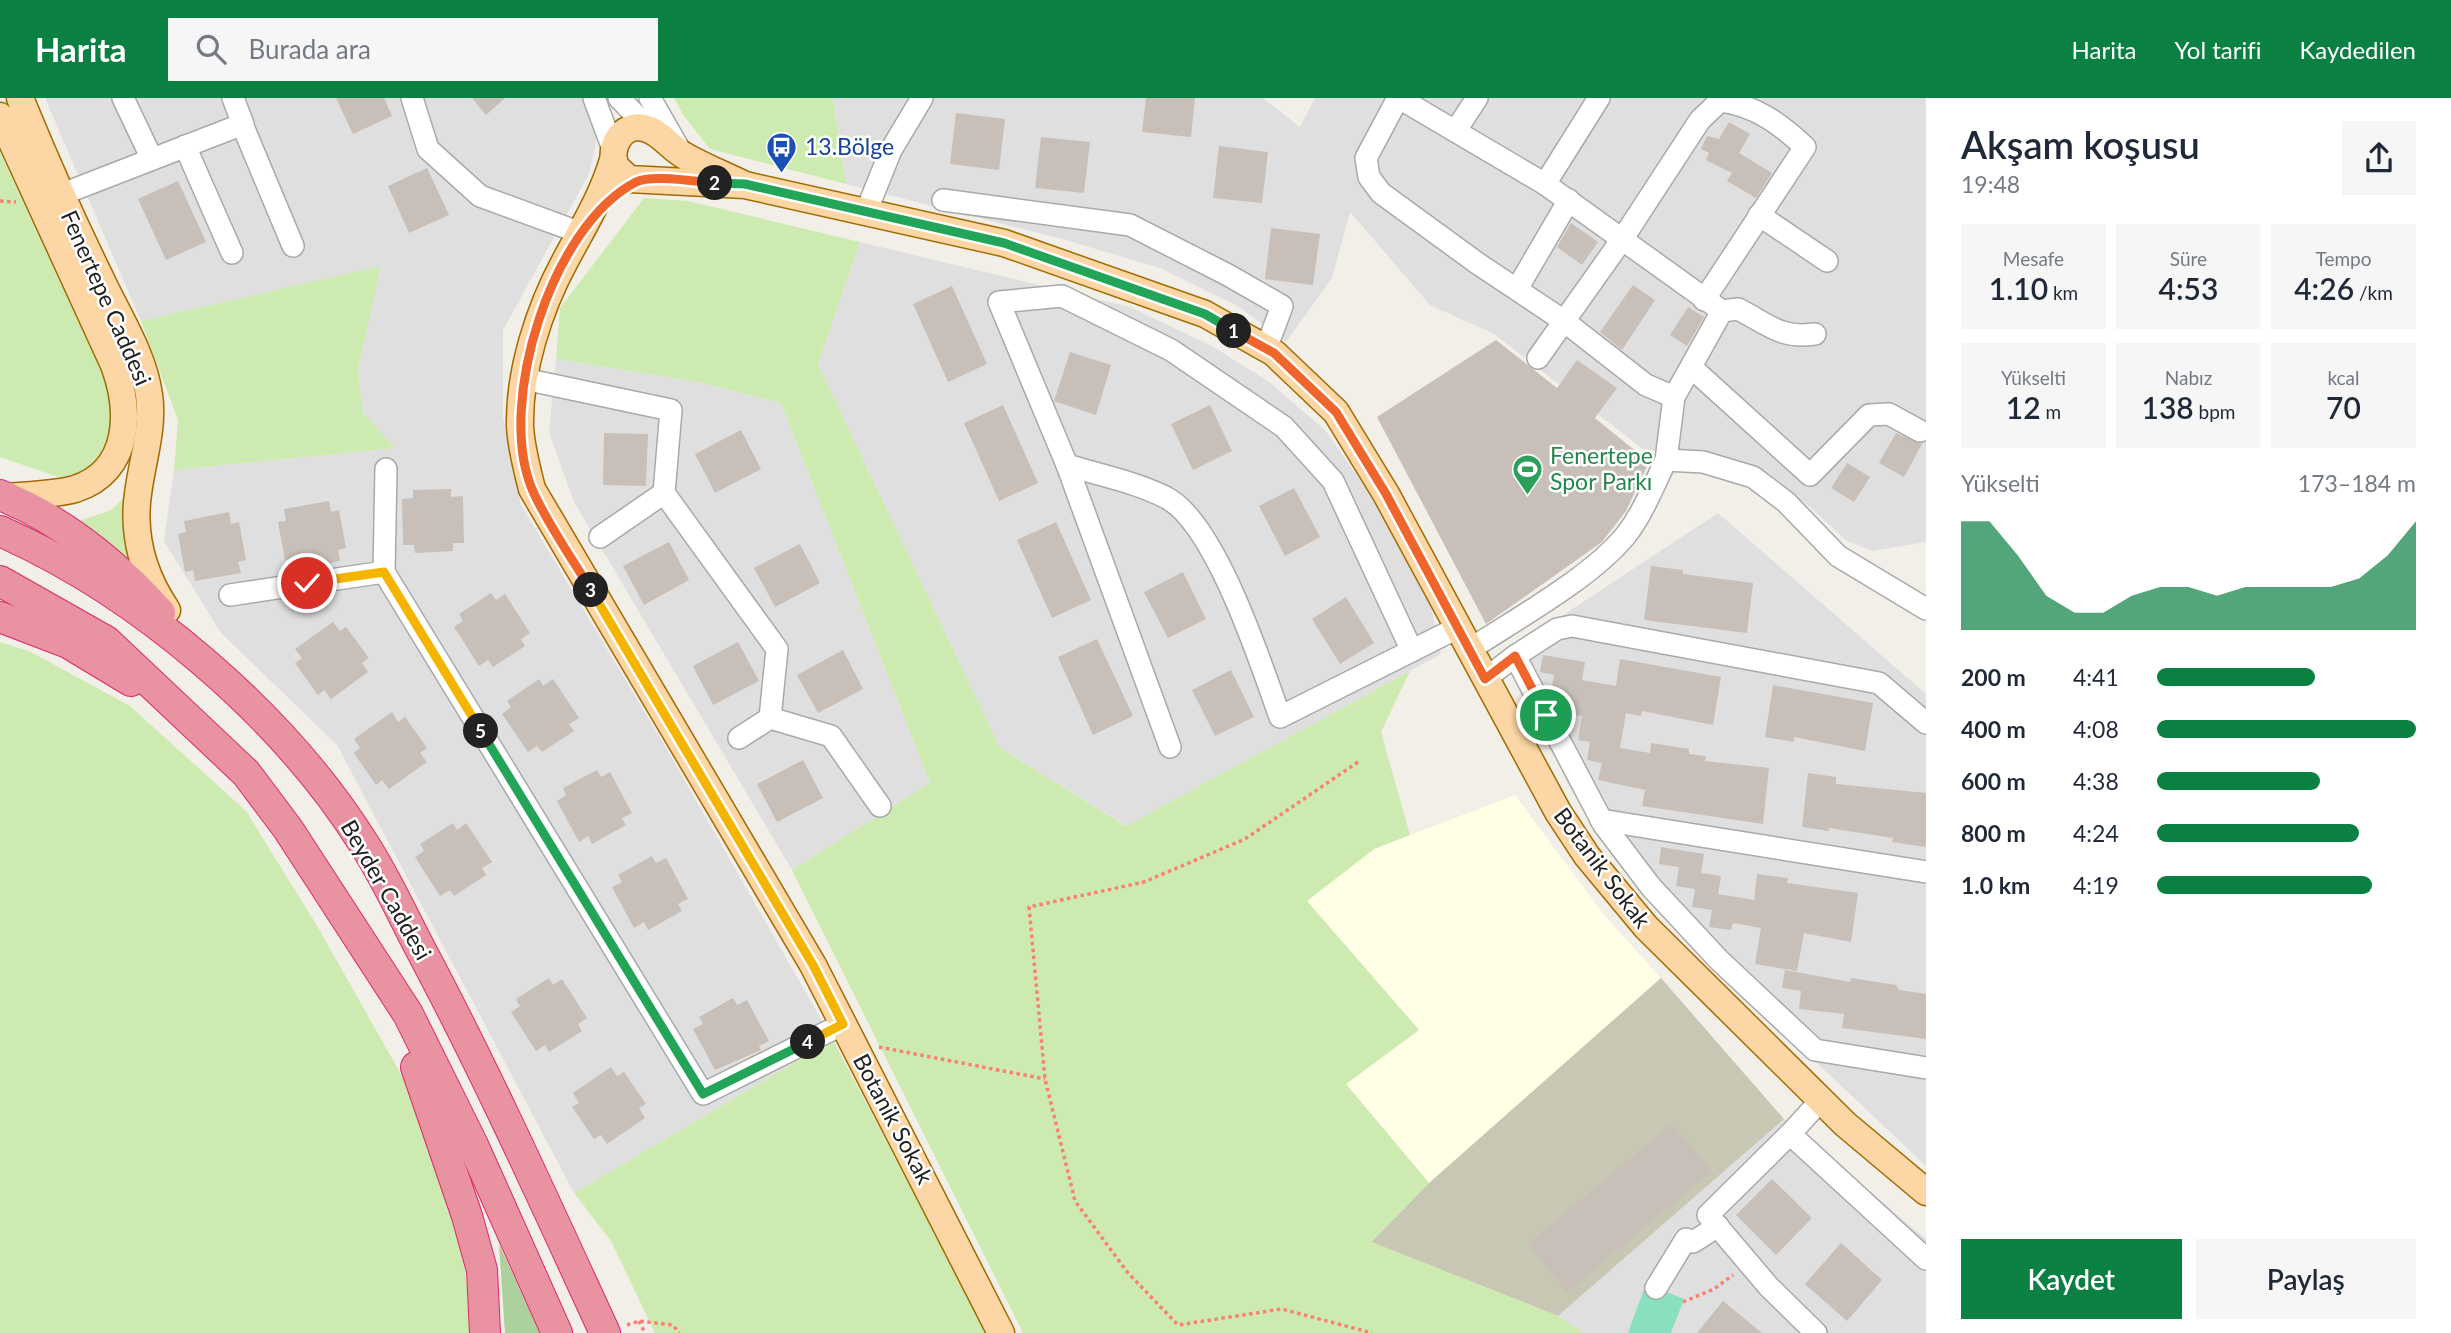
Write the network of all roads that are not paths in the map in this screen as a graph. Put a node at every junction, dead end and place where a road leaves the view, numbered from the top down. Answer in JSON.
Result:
{"nodes":[{"id":1,"x":20,"y":98,"type":"edge"},
{"id":2,"x":123,"y":98,"type":"edge"},
{"id":3,"x":233,"y":98,"type":"edge"},
{"id":4,"x":412,"y":98,"type":"edge"},
{"id":5,"x":594,"y":98,"type":"edge"},
{"id":6,"x":619,"y":98,"type":"edge"},
{"id":7,"x":650,"y":98,"type":"edge"},
{"id":8,"x":922,"y":98,"type":"edge"},
{"id":9,"x":1399,"y":98,"type":"edge"},
{"id":10,"x":1477,"y":98,"type":"edge"},
{"id":11,"x":1599,"y":98,"type":"edge"},
{"id":12,"x":0,"y":116,"type":"edge"},
{"id":13,"x":242,"y":124,"type":"junction"},
{"id":14,"x":1456,"y":130,"type":"junction"},
{"id":15,"x":655,"y":133,"type":"junction"},
{"id":16,"x":185,"y":146,"type":"junction"},
{"id":17,"x":613,"y":154,"type":"junction"},
{"id":18,"x":683,"y":155,"type":"junction"},
{"id":19,"x":152,"y":159,"type":"junction"},
{"id":20,"x":643,"y":180,"type":"junction"},
{"id":21,"x":745,"y":184,"type":"junction"},
{"id":22,"x":1545,"y":184,"type":"junction"},
{"id":23,"x":50,"y":199,"type":"junction"},
{"id":24,"x":943,"y":200,"type":"dead end"},
{"id":25,"x":1569,"y":200,"type":"junction"},
{"id":26,"x":866,"y":212,"type":"junction"},
{"id":27,"x":1759,"y":215,"type":"junction"},
{"id":28,"x":581,"y":233,"type":"junction"},
{"id":29,"x":1623,"y":238,"type":"junction"},
{"id":30,"x":293,"y":246,"type":"dead end"},
{"id":31,"x":232,"y":253,"type":"dead end"},
{"id":32,"x":1826,"y":261,"type":"dead end"},
{"id":33,"x":1517,"y":289,"type":"junction"},
{"id":34,"x":1713,"y":306,"type":"junction"},
{"id":35,"x":1564,"y":321,"type":"junction"},
{"id":36,"x":1815,"y":334,"type":"dead end"},
{"id":37,"x":1266,"y":349,"type":"junction"},
{"id":38,"x":1538,"y":358,"type":"dead end"},
{"id":39,"x":1692,"y":368,"type":"junction"},
{"id":40,"x":524,"y":379,"type":"junction"},
{"id":41,"x":1674,"y":397,"type":"junction"},
{"id":42,"x":1920,"y":431,"type":"dead end"},
{"id":43,"x":1666,"y":460,"type":"junction"},
{"id":44,"x":1068,"y":465,"type":"junction"},
{"id":45,"x":386,"y":469,"type":"dead end"},
{"id":46,"x":664,"y":493,"type":"junction"},
{"id":47,"x":2,"y":496,"type":"edge"},
{"id":48,"x":0,"y":531,"type":"edge"},
{"id":49,"x":600,"y":537,"type":"dead end"},
{"id":50,"x":384,"y":572,"type":"junction"},
{"id":51,"x":0,"y":581,"type":"edge"},
{"id":52,"x":230,"y":595,"type":"dead end"},
{"id":53,"x":1926,"y":609,"type":"edge"},
{"id":54,"x":0,"y":617,"type":"edge"},
{"id":55,"x":1463,"y":639,"type":"junction"},
{"id":56,"x":1412,"y":650,"type":"junction"},
{"id":57,"x":1515,"y":656,"type":"junction"},
{"id":58,"x":200,"y":658,"type":"junction"},
{"id":59,"x":1485,"y":679,"type":"junction"},
{"id":60,"x":167,"y":700,"type":"junction"},
{"id":61,"x":770,"y":718,"type":"junction"},
{"id":62,"x":1926,"y":723,"type":"edge"},
{"id":63,"x":739,"y":738,"type":"dead end"},
{"id":64,"x":1170,"y":747,"type":"dead end"},
{"id":65,"x":880,"y":806,"type":"dead end"},
{"id":66,"x":1601,"y":820,"type":"junction"},
{"id":67,"x":1926,"y":872,"type":"edge"},
{"id":68,"x":408,"y":1014,"type":"junction"},
{"id":69,"x":843,"y":1024,"type":"junction"},
{"id":70,"x":1926,"y":1068,"type":"edge"},
{"id":71,"x":1821,"y":1100,"type":"junction"},
{"id":72,"x":1790,"y":1134,"type":"junction"},
{"id":73,"x":1926,"y":1192,"type":"edge"},
{"id":74,"x":1718,"y":1226,"type":"junction"},
{"id":75,"x":1926,"y":1259,"type":"edge"},
{"id":76,"x":1656,"y":1288,"type":"dead end"},
{"id":77,"x":611,"y":1331,"type":"edge"},
{"id":78,"x":485,"y":1333,"type":"edge"},
{"id":79,"x":557,"y":1333,"type":"edge"},
{"id":80,"x":1001,"y":1333,"type":"edge"},
{"id":81,"x":1816,"y":1333,"type":"edge"}],
"edges":[{"from":1,"to":23,"type":"main road","name":"Fenertepe Caddesi"},
{"from":2,"to":19,"type":"street"},
{"from":3,"to":13,"type":"street"},
{"from":4,"to":28,"type":"street"},
{"from":5,"to":17,"type":"street"},
{"from":6,"to":15,"type":"street"},
{"from":7,"to":18,"type":"street"},
{"from":8,"to":26,"type":"street"},
{"from":9,"to":14,"type":"street"},
{"from":9,"to":33,"type":"street"},
{"from":10,"to":14,"type":"street"},
{"from":11,"to":22,"type":"street"},
{"from":12,"to":23,"type":"main road","name":"Fenertepe Caddesi"},
{"from":13,"to":16,"type":"street"},
{"from":13,"to":30,"type":"street"},
{"from":14,"to":22,"type":"street"},
{"from":15,"to":17,"type":"main road"},
{"from":15,"to":18,"type":"main road"},
{"from":15,"to":20,"type":"main road"},
{"from":16,"to":19,"type":"street"},
{"from":16,"to":31,"type":"street"},
{"from":17,"to":20,"type":"main road"},
{"from":17,"to":28,"type":"main road","name":"Botanik Sokak"},
{"from":18,"to":21,"type":"main road"},
{"from":19,"to":23,"type":"street"},
{"from":20,"to":21,"type":"main road"},
{"from":20,"to":28,"type":"main road","name":"Botanik Sokak"},
{"from":21,"to":26,"type":"main road","name":"Botanik Sokak"},
{"from":22,"to":25,"type":"street"},
{"from":23,"to":47,"type":"main road","name":"Fenertepe Caddesi"},
{"from":23,"to":58,"type":"main road","name":"Fenertepe Caddesi"},
{"from":24,"to":37,"type":"street"},
{"from":25,"to":29,"type":"street"},
{"from":25,"to":33,"type":"street"},
{"from":26,"to":37,"type":"main road","name":"Botanik Sokak"},
{"from":27,"to":29,"type":"street"},
{"from":27,"to":32,"type":"street"},
{"from":27,"to":34,"type":"street"},
{"from":28,"to":40,"type":"main road","name":"Botanik Sokak"},
{"from":29,"to":34,"type":"street"},
{"from":29,"to":35,"type":"street"},
{"from":33,"to":35,"type":"street"},
{"from":34,"to":36,"type":"street"},
{"from":34,"to":39,"type":"street"},
{"from":35,"to":38,"type":"street"},
{"from":35,"to":41,"type":"street"},
{"from":37,"to":55,"type":"main road","name":"Botanik Sokak"},
{"from":39,"to":41,"type":"street"},
{"from":39,"to":42,"type":"street"},
{"from":40,"to":46,"type":"street"},
{"from":40,"to":69,"type":"main road","name":"Botanik Sokak"},
{"from":41,"to":43,"type":"street"},
{"from":43,"to":53,"type":"street"},
{"from":43,"to":55,"type":"street"},
{"from":44,"to":56,"type":"street"},
{"from":44,"to":56,"type":"street"},
{"from":44,"to":64,"type":"street"},
{"from":45,"to":50,"type":"street"},
{"from":46,"to":49,"type":"street"},
{"from":46,"to":61,"type":"street"},
{"from":47,"to":58,"type":"highway"},
{"from":48,"to":58,"type":"highway","name":"Beyder Caddesi"},
{"from":50,"to":52,"type":"street"},
{"from":50,"to":69,"type":"street"},
{"from":51,"to":60,"type":"highway","name":"Beyder Caddesi"},
{"from":54,"to":60,"type":"highway"},
{"from":55,"to":56,"type":"street"},
{"from":55,"to":59,"type":"main road","name":"Botanik Sokak"},
{"from":57,"to":59,"type":"street"},
{"from":57,"to":62,"type":"street"},
{"from":57,"to":66,"type":"street"},
{"from":58,"to":77,"type":"highway","name":"Beyder Caddesi"},
{"from":59,"to":71,"type":"main road","name":"Botanik Sokak"},
{"from":60,"to":68,"type":"highway","name":"Beyder Caddesi"},
{"from":61,"to":63,"type":"street"},
{"from":61,"to":65,"type":"street"},
{"from":66,"to":67,"type":"street"},
{"from":66,"to":70,"type":"street"},
{"from":68,"to":78,"type":"highway"},
{"from":68,"to":79,"type":"highway","name":"Beyder Caddesi"},
{"from":69,"to":80,"type":"main road","name":"Botanik Sokak"},
{"from":71,"to":72,"type":"street"},
{"from":71,"to":73,"type":"main road","name":"Botanik Sokak"},
{"from":72,"to":74,"type":"street"},
{"from":72,"to":75,"type":"street"},
{"from":74,"to":76,"type":"street"},
{"from":74,"to":81,"type":"street"}]}
